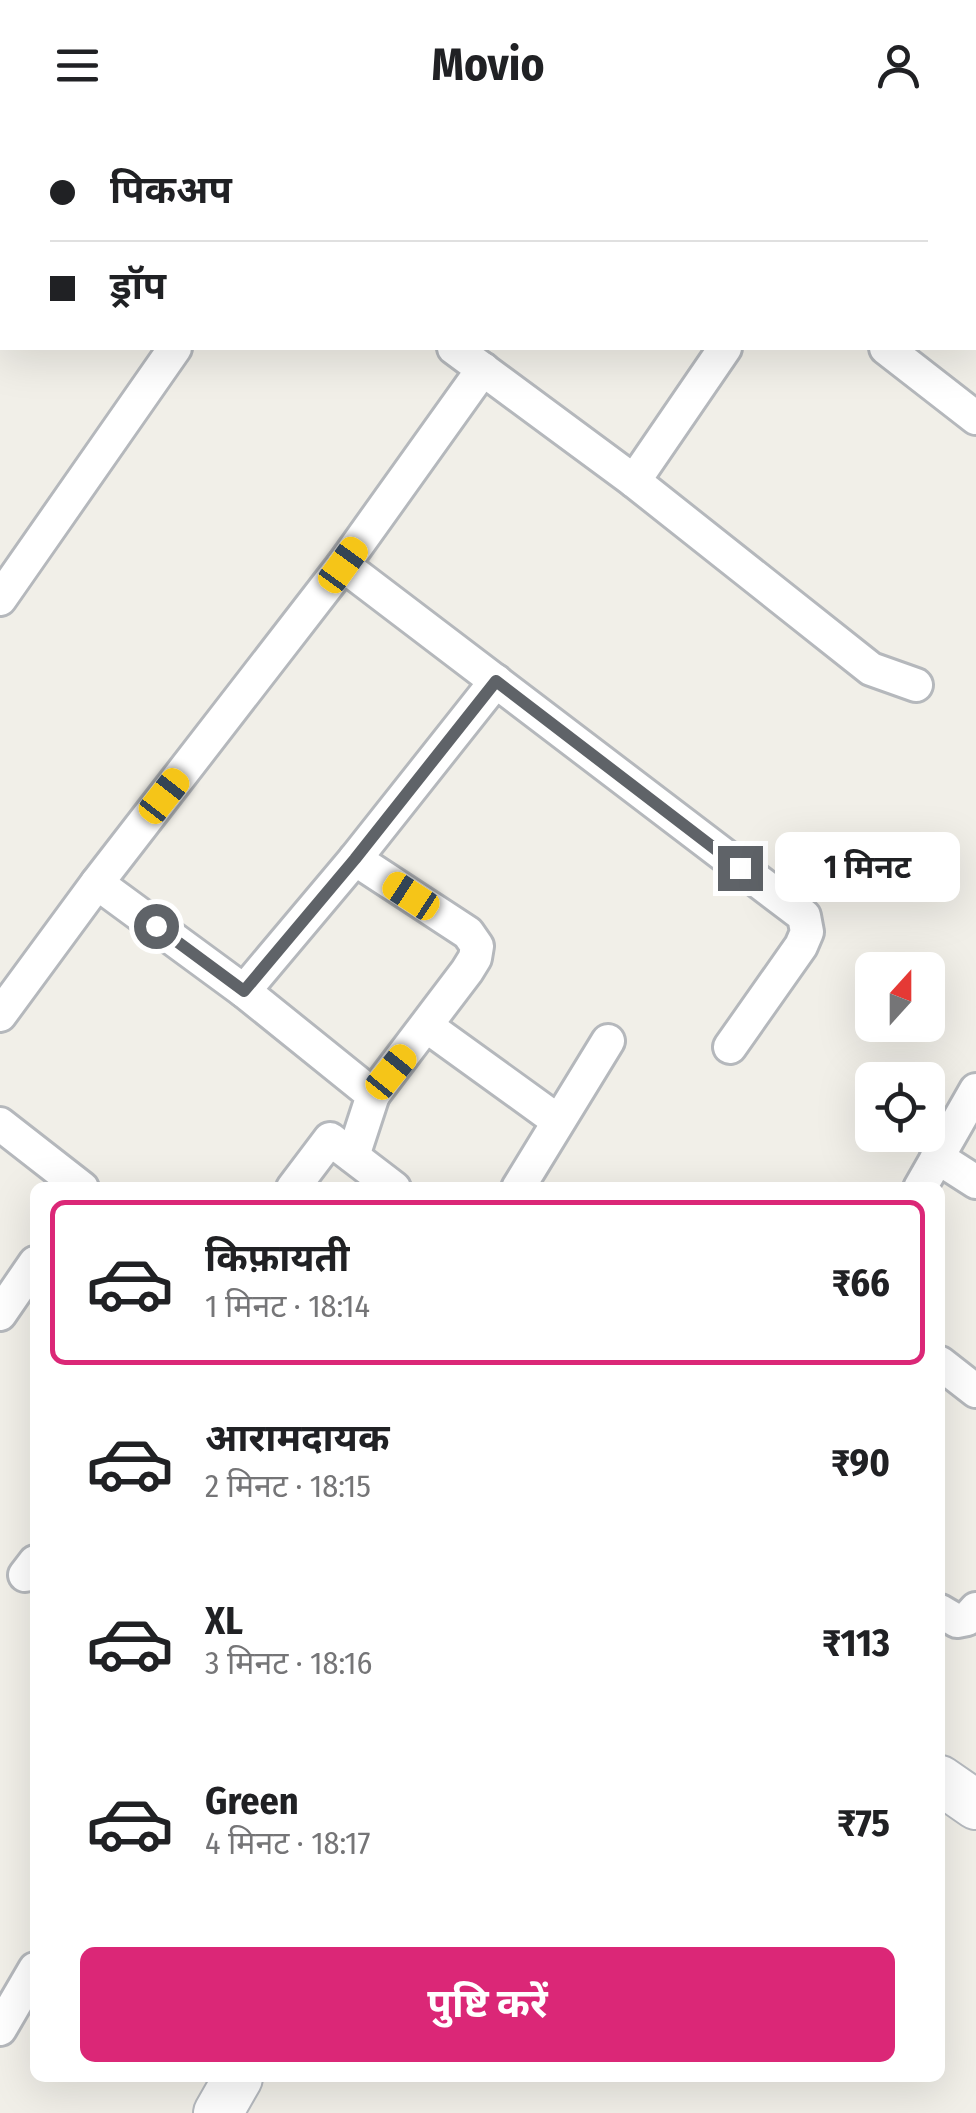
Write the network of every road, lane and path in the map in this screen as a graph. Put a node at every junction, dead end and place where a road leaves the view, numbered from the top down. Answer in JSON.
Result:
{"nodes":[{"id":1,"x":174,"y":350,"type":"edge"},
{"id":2,"x":457,"y":350,"type":"edge"},
{"id":3,"x":724,"y":350,"type":"edge"},
{"id":4,"x":889,"y":350,"type":"edge"},
{"id":5,"x":482,"y":369,"type":"junction"},
{"id":6,"x":976,"y":418,"type":"edge"},
{"id":7,"x":634,"y":481,"type":"junction"},
{"id":8,"x":343,"y":565,"type":"junction"},
{"id":9,"x":0,"y":599,"type":"edge"},
{"id":10,"x":496,"y":681,"type":"junction"},
{"id":11,"x":916,"y":686,"type":"dead end"},
{"id":12,"x":355,"y":859,"type":"junction"},
{"id":13,"x":97,"y":883,"type":"junction"},
{"id":14,"x":244,"y":991,"type":"junction"},
{"id":15,"x":0,"y":1015,"type":"edge"},
{"id":16,"x":428,"y":1026,"type":"junction"},
{"id":17,"x":608,"y":1041,"type":"dead end"},
{"id":18,"x":730,"y":1047,"type":"dead end"},
{"id":19,"x":976,"y":1090,"type":"edge"},
{"id":20,"x":373,"y":1095,"type":"junction"},
{"id":21,"x":558,"y":1121,"type":"junction"},
{"id":22,"x":0,"y":1124,"type":"edge"},
{"id":23,"x":353,"y":1156,"type":"junction"},
{"id":24,"x":937,"y":1158,"type":"junction"},
{"id":25,"x":74,"y":1182,"type":"edge"},
{"id":26,"x":298,"y":1182,"type":"edge"},
{"id":27,"x":386,"y":1182,"type":"edge"},
{"id":28,"x":522,"y":1182,"type":"edge"},
{"id":29,"x":923,"y":1182,"type":"edge"},
{"id":30,"x":976,"y":1182,"type":"edge"},
{"id":31,"x":30,"y":1270,"type":"edge"},
{"id":32,"x":0,"y":1314,"type":"edge"},
{"id":33,"x":945,"y":1367,"type":"edge"},
{"id":34,"x":976,"y":1390,"type":"edge"},
{"id":35,"x":976,"y":1609,"type":"edge"},
{"id":36,"x":945,"y":1615,"type":"edge"},
{"id":37,"x":945,"y":1783,"type":"edge"},
{"id":38,"x":976,"y":1805,"type":"edge"},
{"id":39,"x":30,"y":1978,"type":"edge"},
{"id":40,"x":0,"y":2029,"type":"edge"},
{"id":41,"x":236,"y":2082,"type":"edge"},
{"id":42,"x":218,"y":2113,"type":"edge"}],
"edges":[{"from":1,"to":9,"type":"street"},
{"from":2,"to":5,"type":"street"},
{"from":3,"to":7,"type":"street"},
{"from":4,"to":6,"type":"street"},
{"from":5,"to":7,"type":"street"},
{"from":5,"to":8,"type":"street"},
{"from":7,"to":11,"type":"street"},
{"from":8,"to":10,"type":"street"},
{"from":8,"to":13,"type":"street"},
{"from":10,"to":12,"type":"street"},
{"from":10,"to":18,"type":"street"},
{"from":12,"to":14,"type":"street"},
{"from":12,"to":16,"type":"street"},
{"from":13,"to":14,"type":"street"},
{"from":13,"to":15,"type":"street"},
{"from":14,"to":20,"type":"street"},
{"from":16,"to":20,"type":"street"},
{"from":16,"to":21,"type":"street"},
{"from":17,"to":21,"type":"street"},
{"from":19,"to":24,"type":"street"},
{"from":20,"to":23,"type":"street"},
{"from":21,"to":28,"type":"street"},
{"from":22,"to":25,"type":"street"},
{"from":23,"to":26,"type":"street"},
{"from":23,"to":27,"type":"street"},
{"from":24,"to":29,"type":"street"},
{"from":24,"to":30,"type":"street"},
{"from":31,"to":32,"type":"street"},
{"from":33,"to":34,"type":"street"},
{"from":35,"to":36,"type":"street"},
{"from":37,"to":38,"type":"street"},
{"from":39,"to":40,"type":"street"},
{"from":41,"to":42,"type":"street"}]}
